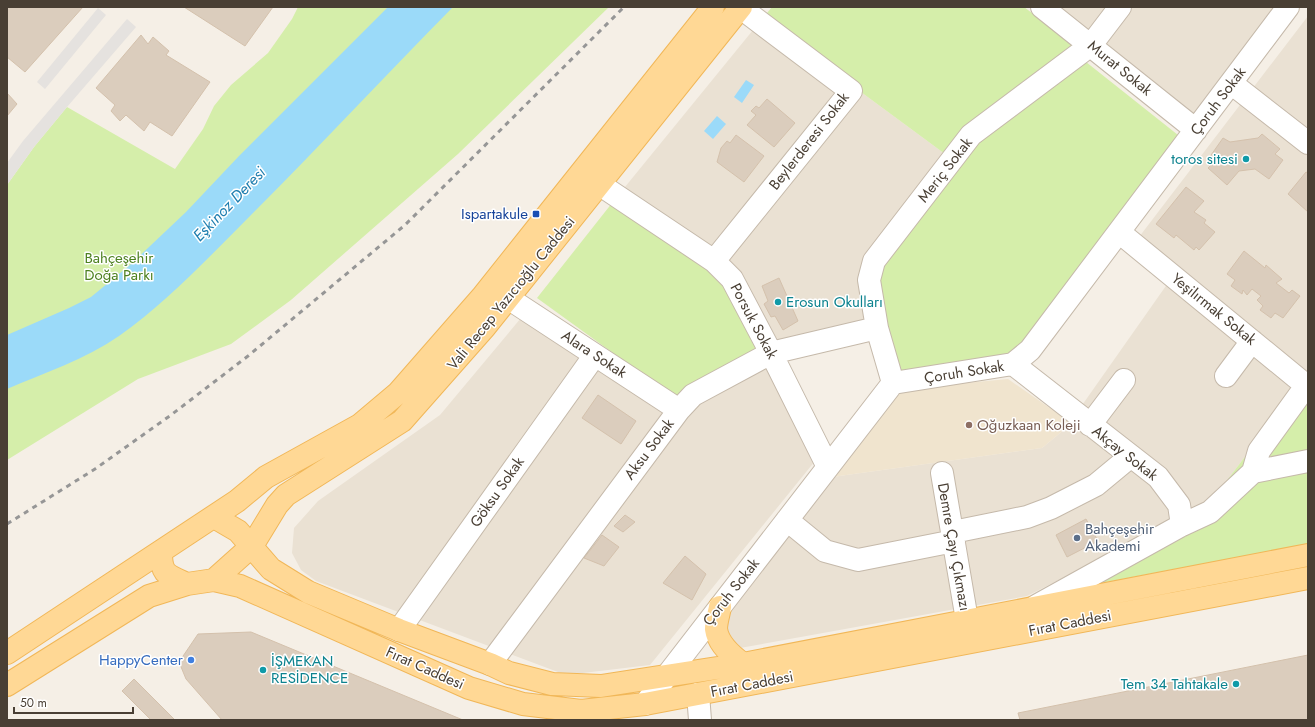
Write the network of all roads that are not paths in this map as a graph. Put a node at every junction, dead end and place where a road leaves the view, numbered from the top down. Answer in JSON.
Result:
{"nodes":[{"id":1,"x":713,"y":7,"type":"edge"},
{"id":2,"x":741,"y":7,"type":"edge"},
{"id":3,"x":1042,"y":7,"type":"edge"},
{"id":4,"x":1120,"y":7,"type":"edge"},
{"id":5,"x":1288,"y":7,"type":"edge"},
{"id":6,"x":1091,"y":45,"type":"junction"},
{"id":7,"x":1231,"y":82,"type":"junction"},
{"id":8,"x":1196,"y":130,"type":"junction"},
{"id":9,"x":1308,"y":143,"type":"edge"},
{"id":10,"x":600,"y":184,"type":"junction"},
{"id":11,"x":1119,"y":232,"type":"junction"},
{"id":12,"x":714,"y":261,"type":"junction"},
{"id":13,"x":508,"y":298,"type":"junction"},
{"id":14,"x":877,"y":328,"type":"junction"},
{"id":15,"x":1252,"y":341,"type":"junction"},
{"id":16,"x":771,"y":353,"type":"junction"},
{"id":17,"x":595,"y":355,"type":"junction"},
{"id":18,"x":1013,"y":364,"type":"junction"},
{"id":19,"x":1226,"y":376,"type":"dead end"},
{"id":20,"x":1124,"y":380,"type":"dead end"},
{"id":21,"x":893,"y":383,"type":"junction"},
{"id":22,"x":1307,"y":386,"type":"edge"},
{"id":23,"x":679,"y":410,"type":"junction"},
{"id":24,"x":1090,"y":425,"type":"junction"},
{"id":25,"x":1131,"y":456,"type":"junction"},
{"id":26,"x":1308,"y":461,"type":"edge"},
{"id":27,"x":828,"y":467,"type":"junction"},
{"id":28,"x":1253,"y":472,"type":"junction"},
{"id":29,"x":942,"y":473,"type":"dead end"},
{"id":30,"x":214,"y":517,"type":"junction"},
{"id":31,"x":787,"y":520,"type":"junction"},
{"id":32,"x":1182,"y":525,"type":"junction"},
{"id":33,"x":954,"y":537,"type":"junction"},
{"id":34,"x":252,"y":546,"type":"junction"},
{"id":35,"x":161,"y":552,"type":"junction"},
{"id":36,"x":1308,"y":555,"type":"edge"},
{"id":37,"x":1308,"y":578,"type":"edge"},
{"id":38,"x":214,"y":580,"type":"junction"},
{"id":39,"x":187,"y":584,"type":"junction"},
{"id":40,"x":1035,"y":606,"type":"junction"},
{"id":41,"x":720,"y":607,"type":"junction"},
{"id":42,"x":967,"y":620,"type":"junction"},
{"id":43,"x":399,"y":630,"type":"junction"},
{"id":44,"x":7,"y":653,"type":"edge"},
{"id":45,"x":490,"y":664,"type":"junction"},
{"id":46,"x":744,"y":664,"type":"junction"},
{"id":47,"x":667,"y":676,"type":"junction"},
{"id":48,"x":7,"y":685,"type":"edge"},
{"id":49,"x":698,"y":694,"type":"junction"},
{"id":50,"x":645,"y":704,"type":"junction"},
{"id":51,"x":700,"y":720,"type":"edge"}],
"edges":[{"from":1,"to":30,"type":"main road","name":"Vali Recep Yazıcıoğlu Caddesi"},
{"from":2,"to":10,"type":"main road","name":"Vali Recep Yazıcıoğlu Caddesi"},
{"from":2,"to":12,"type":"street","name":"Beylerderesi Sokak"},
{"from":3,"to":6,"type":"street","name":"Murat Sokak"},
{"from":4,"to":6,"type":"street","name":"Meriç Sokak"},
{"from":5,"to":7,"type":"street","name":"Çoruh Sokak"},
{"from":6,"to":8,"type":"street","name":"Murat Sokak"},
{"from":6,"to":14,"type":"street","name":"Meriç Sokak"},
{"from":7,"to":8,"type":"street","name":"Çoruh Sokak"},
{"from":7,"to":9,"type":"street"},
{"from":8,"to":11,"type":"street","name":"Çoruh Sokak"},
{"from":10,"to":12,"type":"street","name":"Porsuk Sokak"},
{"from":10,"to":13,"type":"main road","name":"Vali Recep Yazıcıoğlu Caddesi"},
{"from":11,"to":15,"type":"street","name":"Yeşilırmak Sokak"},
{"from":11,"to":18,"type":"street","name":"Çoruh Sokak"},
{"from":12,"to":16,"type":"street","name":"Porsuk Sokak"},
{"from":13,"to":17,"type":"street","name":"Alara Sokak"},
{"from":13,"to":34,"type":"main road","name":"Vali Recep Yazıcıoğlu Caddesi"},
{"from":14,"to":16,"type":"street","name":"Aksu Sokak"},
{"from":14,"to":21,"type":"street","name":"Meriç Sokak"},
{"from":15,"to":19,"type":"street"},
{"from":15,"to":22,"type":"street","name":"Yeşilırmak Sokak"},
{"from":16,"to":23,"type":"street","name":"Aksu Sokak"},
{"from":16,"to":27,"type":"street","name":"Porsuk Sokak"},
{"from":17,"to":23,"type":"street","name":"Alara Sokak"},
{"from":17,"to":43,"type":"street","name":"Göksu Sokak"},
{"from":18,"to":21,"type":"street","name":"Çoruh Sokak"},
{"from":18,"to":24,"type":"street","name":"Akçay Sokak"},
{"from":20,"to":24,"type":"street"},
{"from":21,"to":27,"type":"street","name":"Çoruh Sokak"},
{"from":22,"to":28,"type":"street"},
{"from":23,"to":45,"type":"street","name":"Aksu Sokak"},
{"from":24,"to":25,"type":"street","name":"Akçay Sokak"},
{"from":25,"to":32,"type":"street","name":"Akçay Sokak"},
{"from":25,"to":33,"type":"street"},
{"from":26,"to":28,"type":"street"},
{"from":27,"to":31,"type":"street","name":"Çoruh Sokak"},
{"from":28,"to":32,"type":"street"},
{"from":29,"to":33,"type":"street","name":"Demre Çayı Çıkmazı"},
{"from":30,"to":34,"type":"main road","name":"Fırat Caddesi"},
{"from":30,"to":35,"type":"main road","name":"Vali Recep Yazıcıoğlu Caddesi"},
{"from":31,"to":33,"type":"street"},
{"from":31,"to":41,"type":"street","name":"Çoruh Sokak"},
{"from":32,"to":40,"type":"street"},
{"from":33,"to":42,"type":"street","name":"Demre Çayı Çıkmazı"},
{"from":34,"to":38,"type":"main road","name":"Vali Recep Yazıcıoğlu Caddesi"},
{"from":34,"to":43,"type":"main road","name":"Fırat Caddesi"},
{"from":35,"to":39,"type":"main road"},
{"from":35,"to":44,"type":"main road"},
{"from":36,"to":40,"type":"main road","name":"Fırat Caddesi"},
{"from":37,"to":49,"type":"main road","name":"Fırat Caddesi"},
{"from":38,"to":39,"type":"main road"},
{"from":38,"to":50,"type":"main road","name":"Fırat Caddesi"},
{"from":39,"to":48,"type":"main road"},
{"from":40,"to":42,"type":"main road","name":"Fırat Caddesi"},
{"from":41,"to":46,"type":"main road"},
{"from":41,"to":47,"type":"street","name":"Çoruh Sokak"},
{"from":42,"to":46,"type":"main road","name":"Fırat Caddesi"},
{"from":43,"to":45,"type":"main road","name":"Fırat Caddesi"},
{"from":45,"to":47,"type":"main road","name":"Fırat Caddesi"},
{"from":46,"to":47,"type":"main road","name":"Fırat Caddesi"},
{"from":47,"to":50,"type":"street","name":"Çoruh Sokak"},
{"from":49,"to":50,"type":"main road","name":"Fırat Caddesi"},
{"from":49,"to":51,"type":"street"}]}
